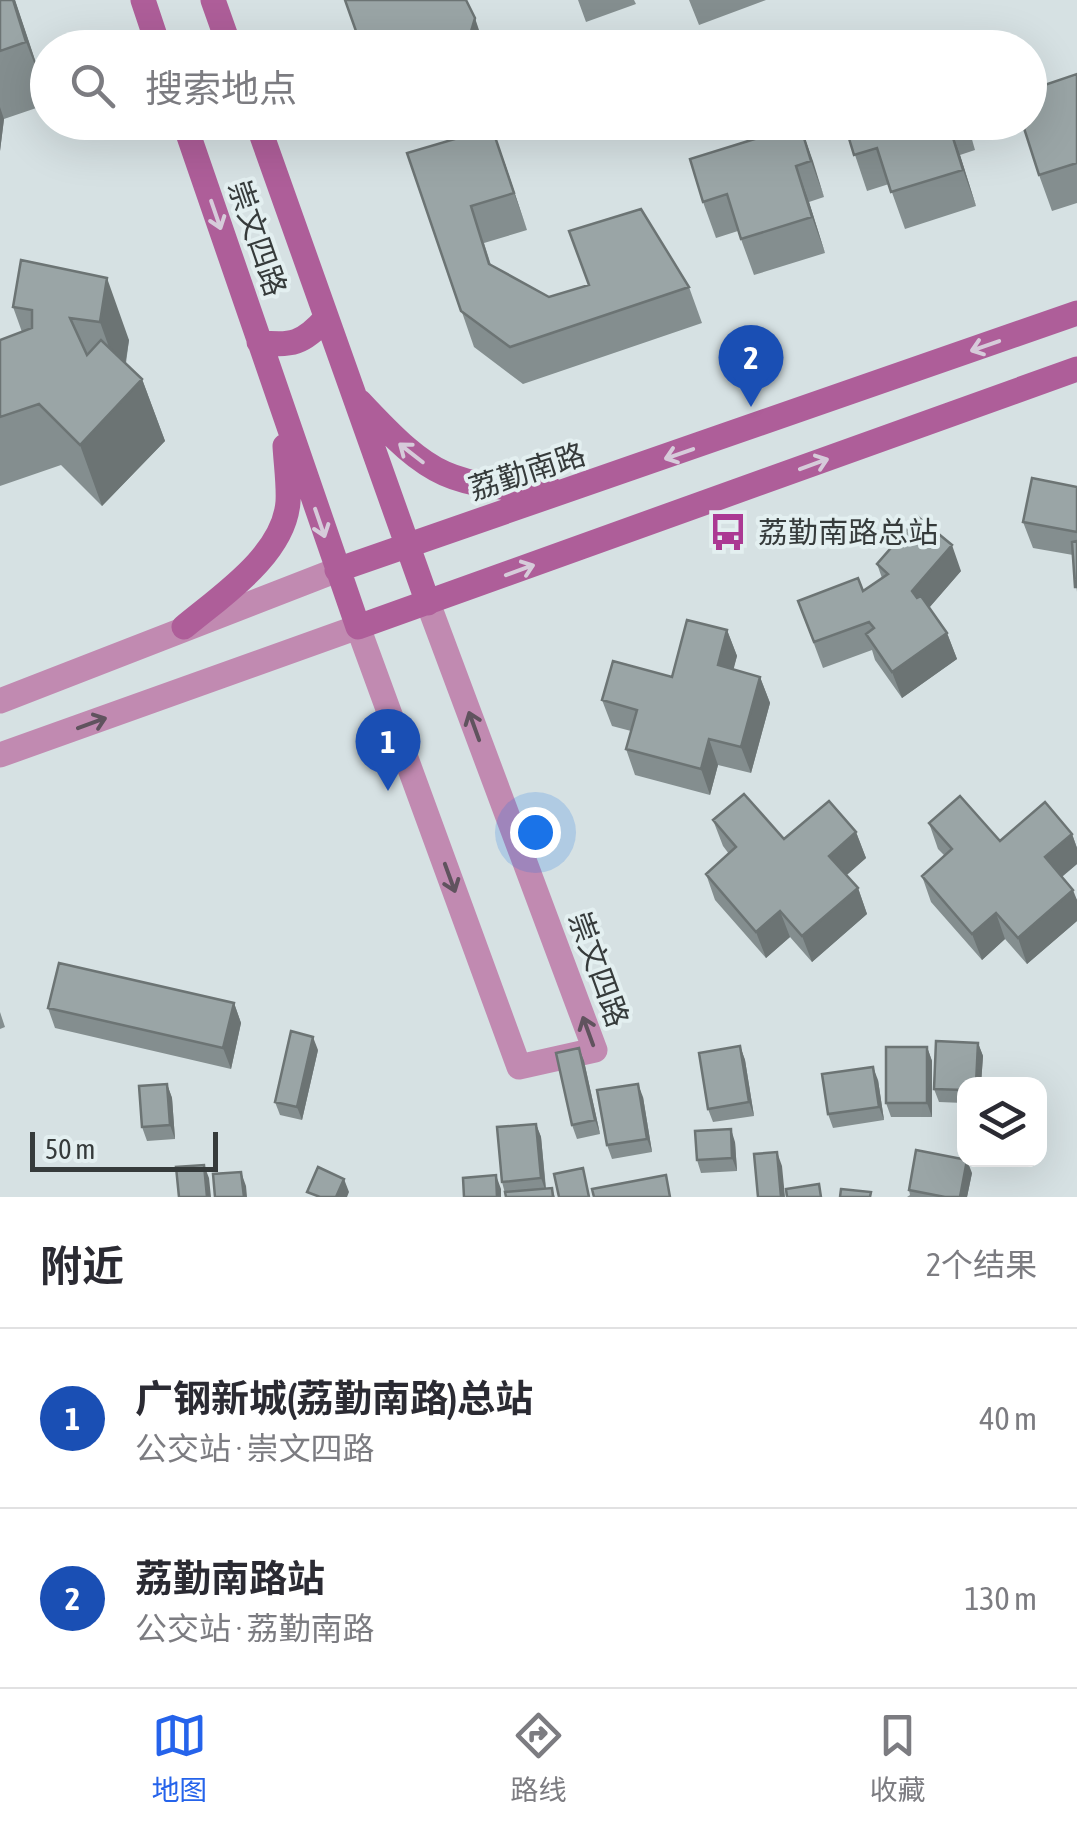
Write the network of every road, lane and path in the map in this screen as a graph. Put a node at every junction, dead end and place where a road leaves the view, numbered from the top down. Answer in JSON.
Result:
{"nodes":[{"id":1,"x":143,"y":0,"type":"edge"},
{"id":2,"x":213,"y":0,"type":"edge"},
{"id":3,"x":153,"y":30,"type":"edge"},
{"id":4,"x":224,"y":30,"type":"edge"},
{"id":5,"x":190,"y":140,"type":"edge"},
{"id":6,"x":263,"y":140,"type":"edge"},
{"id":7,"x":1077,"y":313,"type":"edge"},
{"id":8,"x":326,"y":318,"type":"junction"},
{"id":9,"x":258,"y":342,"type":"junction"},
{"id":10,"x":1077,"y":369,"type":"edge"},
{"id":11,"x":353,"y":394,"type":"junction"},
{"id":12,"x":284,"y":416,"type":"junction"},
{"id":13,"x":569,"y":492,"type":"junction"},
{"id":14,"x":406,"y":545,"type":"junction"},
{"id":15,"x":337,"y":570,"type":"junction"},
{"id":16,"x":428,"y":603,"type":"junction"},
{"id":17,"x":184,"y":627,"type":"junction"},
{"id":18,"x":358,"y":627,"type":"junction"},
{"id":19,"x":0,"y":700,"type":"edge"},
{"id":20,"x":0,"y":756,"type":"edge"}],
"edges":[{"from":1,"to":3,"type":"main road"},
{"from":2,"to":4,"type":"main road"},
{"from":5,"to":9,"type":"main road","name":"崇文四路","one_way":true},
{"from":6,"to":8,"type":"main road","name":"崇文四路"},
{"from":7,"to":13,"type":"main road","name":"荔勤南路","one_way":true},
{"from":8,"to":9,"type":"main road"},
{"from":8,"to":11,"type":"main road","name":"崇文四路"},
{"from":9,"to":12,"type":"main road","name":"崇文四路"},
{"from":16,"to":10,"type":"main road","one_way":true},
{"from":13,"to":11,"type":"main road","one_way":true},
{"from":11,"to":14,"type":"main road","name":"崇文四路"},
{"from":12,"to":15,"type":"main road","name":"崇文四路","one_way":true},
{"from":12,"to":17,"type":"main road"},
{"from":13,"to":14,"type":"main road","name":"荔勤南路"},
{"from":14,"to":15,"type":"main road","name":"荔勤南路"},
{"from":14,"to":16,"type":"main road","name":"崇文四路"},
{"from":15,"to":17,"type":"street","name":"荔勤南路"},
{"from":15,"to":18,"type":"main road","name":"崇文四路"},
{"from":16,"to":18,"type":"main road"},
{"from":18,"to":16,"type":"street","name":"崇文四路","one_way":true},
{"from":17,"to":19,"type":"street","name":"荔勤南路"},
{"from":20,"to":18,"type":"street","one_way":true}]}
